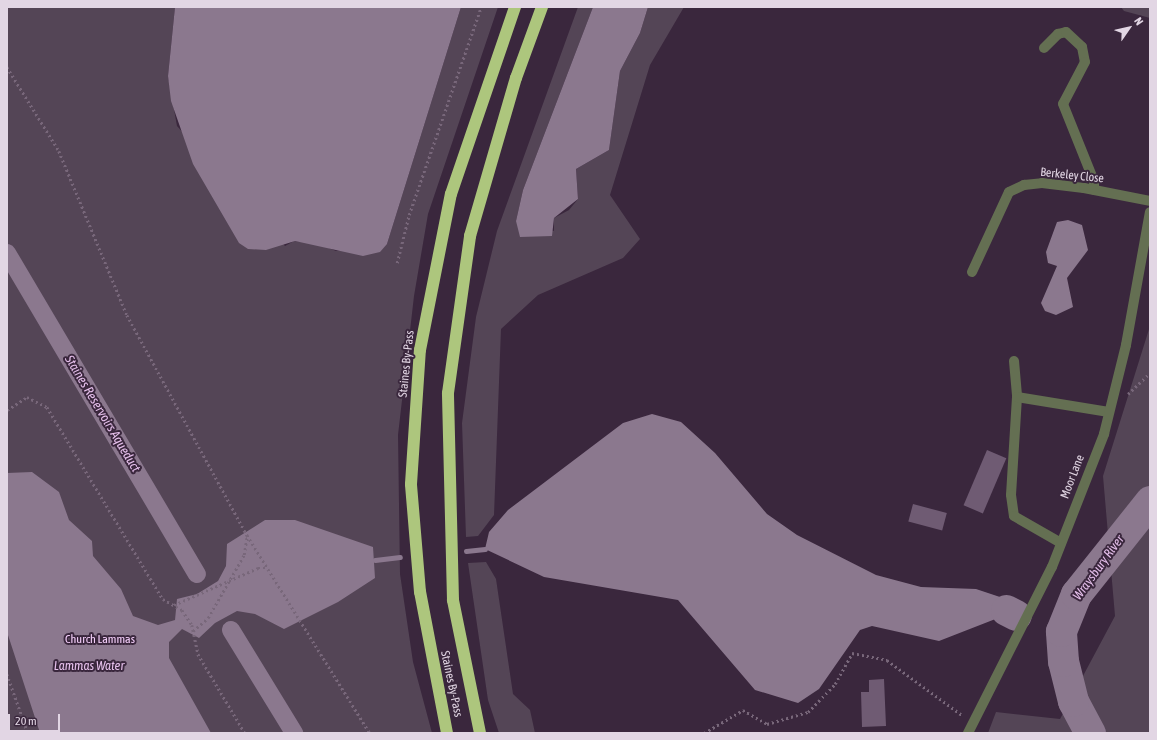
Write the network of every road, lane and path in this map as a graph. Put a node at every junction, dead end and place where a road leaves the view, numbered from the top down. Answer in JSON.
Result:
{"nodes":[{"id":1,"x":481,"y":7,"type":"edge"},
{"id":2,"x":515,"y":7,"type":"edge"},
{"id":3,"x":542,"y":7,"type":"edge"},
{"id":4,"x":1044,"y":48,"type":"dead end"},
{"id":5,"x":7,"y":67,"type":"edge"},
{"id":6,"x":1094,"y":190,"type":"junction"},
{"id":7,"x":1150,"y":201,"type":"edge"},
{"id":8,"x":1150,"y":212,"type":"edge"},
{"id":9,"x":397,"y":263,"type":"dead end"},
{"id":10,"x":972,"y":272,"type":"dead end"},
{"id":11,"x":1014,"y":362,"type":"dead end"},
{"id":12,"x":1017,"y":397,"type":"junction"},
{"id":13,"x":7,"y":410,"type":"edge"},
{"id":14,"x":1109,"y":412,"type":"junction"},
{"id":15,"x":247,"y":535,"type":"junction"},
{"id":16,"x":1061,"y":543,"type":"junction"},
{"id":17,"x":268,"y":568,"type":"junction"},
{"id":18,"x":230,"y":580,"type":"junction"},
{"id":19,"x":174,"y":605,"type":"junction"},
{"id":20,"x":193,"y":631,"type":"junction"},
{"id":21,"x":7,"y":674,"type":"edge"},
{"id":22,"x":973,"y":723,"type":"junction"},
{"id":23,"x":28,"y":733,"type":"edge"},
{"id":24,"x":245,"y":733,"type":"edge"},
{"id":25,"x":370,"y":733,"type":"edge"},
{"id":26,"x":447,"y":733,"type":"edge"},
{"id":27,"x":480,"y":733,"type":"edge"},
{"id":28,"x":704,"y":733,"type":"edge"},
{"id":29,"x":968,"y":733,"type":"edge"}],
"edges":[{"from":1,"to":9,"type":"path"},
{"from":2,"to":26,"type":"highway","name":"Staines By-Pass"},
{"from":3,"to":27,"type":"highway","name":"Staines By-Pass"},
{"from":4,"to":6,"type":"street"},
{"from":5,"to":15,"type":"path"},
{"from":6,"to":7,"type":"street","name":"Berkeley Close"},
{"from":6,"to":10,"type":"street","name":"Berkeley Close"},
{"from":8,"to":14,"type":"street","name":"Moor Lane"},
{"from":11,"to":12,"type":"street"},
{"from":12,"to":14,"type":"street"},
{"from":12,"to":16,"type":"street"},
{"from":13,"to":19,"type":"path"},
{"from":14,"to":16,"type":"street","name":"Moor Lane"},
{"from":15,"to":17,"type":"path"},
{"from":15,"to":18,"type":"path"},
{"from":16,"to":22,"type":"street","name":"Moor Lane"},
{"from":17,"to":18,"type":"path"},
{"from":17,"to":25,"type":"path"},
{"from":18,"to":19,"type":"path"},
{"from":18,"to":20,"type":"path"},
{"from":19,"to":20,"type":"path"},
{"from":20,"to":24,"type":"path"},
{"from":21,"to":23,"type":"path"},
{"from":22,"to":28,"type":"path"},
{"from":22,"to":29,"type":"street","name":"Moor Lane"}]}
